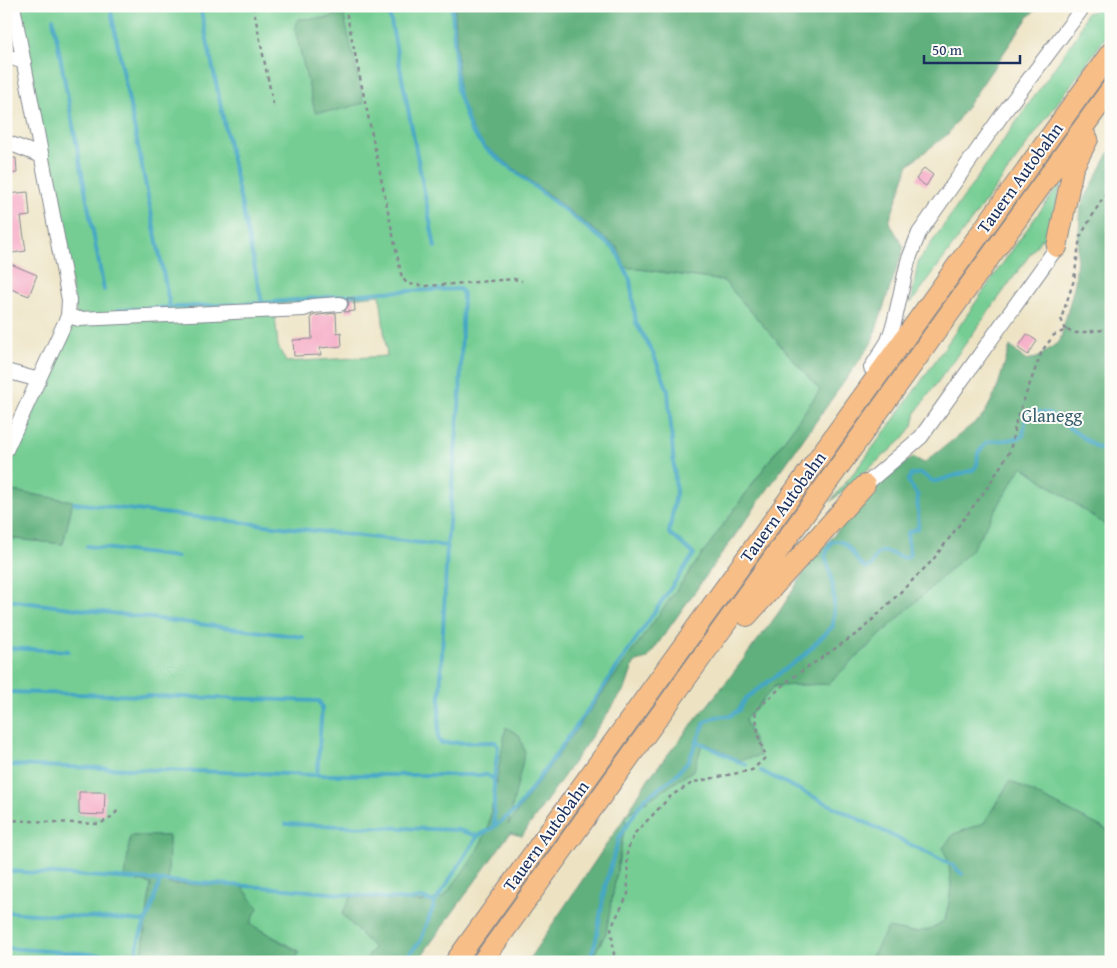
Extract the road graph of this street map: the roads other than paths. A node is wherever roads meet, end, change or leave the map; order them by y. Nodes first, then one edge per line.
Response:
1 (13, 6) edge
2 (1084, 6) edge
3 (1111, 52) edge
4 (6, 56) edge
5 (24, 62) junction
6 (1111, 90) edge
7 (1098, 107) junction
8 (6, 142) edge
9 (42, 156) junction
10 (1057, 247) joint
11 (340, 304) dead end
12 (68, 316) junction
13 (870, 368) joint
14 (6, 371) edge
15 (40, 380) junction
16 (866, 392) junction
17 (6, 450) edge
18 (864, 485) joint
19 (703, 656) junction
20 (455, 962) edge
21 (482, 962) edge

1 - 5 street
2 - 13 street
3 - 16 highway, Tauern Autobahn
4 - 5 street
5 - 9 street
6 - 7 highway, Tauern Autobahn
7 - 10 highway
7 - 19 highway, Tauern Autobahn
8 - 9 street
9 - 12 street
10 - 18 street
11 - 12 street
12 - 15 street
13 - 16 highway
14 - 15 street
15 - 17 street
16 - 20 highway, Tauern Autobahn
18 - 19 highway
19 - 21 highway, Tauern Autobahn

